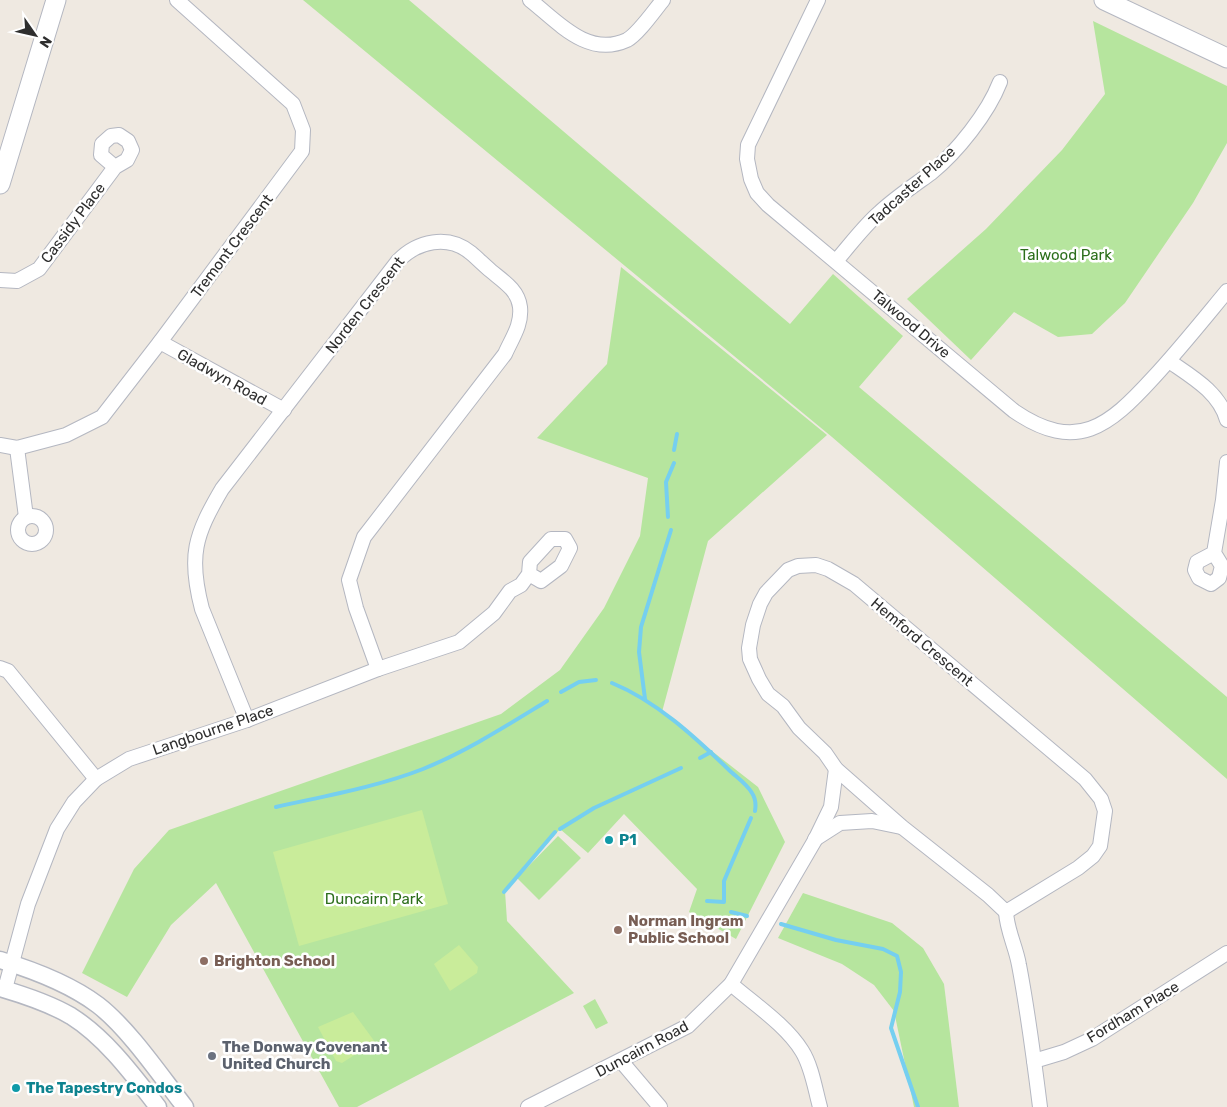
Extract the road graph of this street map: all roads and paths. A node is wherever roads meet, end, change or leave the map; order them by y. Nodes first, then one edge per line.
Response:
1 (56, 0) edge
2 (177, 0) edge
3 (530, 0) edge
4 (663, 0) edge
5 (818, 0) edge
6 (1104, 0) edge
7 (1227, 58) edge
8 (1000, 82) dead end
9 (115, 167) dead end
10 (0, 184) edge
11 (836, 261) junction
12 (0, 280) edge
13 (1227, 291) edge
14 (160, 342) junction
15 (1169, 361) junction
16 (284, 410) junction
17 (1227, 420) edge
18 (0, 445) edge
19 (16, 448) junction
20 (1227, 462) edge
21 (26, 517) dead end
22 (1214, 553) dead end
23 (529, 574) dead end
24 (0, 668) edge
25 (378, 669) junction
26 (247, 720) junction
27 (836, 769) junction
28 (96, 779) junction
29 (902, 827) junction
30 (815, 840) junction
31 (1006, 912) junction
32 (1227, 952) edge
33 (6, 962) edge
34 (731, 984) junction
35 (3, 988) edge
36 (132, 1041) junction
37 (116, 1056) junction
38 (621, 1061) junction
39 (1034, 1061) junction
40 (158, 1107) edge
41 (184, 1107) edge
42 (528, 1107) edge
43 (660, 1107) edge
44 (820, 1107) edge
45 (1040, 1107) edge

1 - 10 main road
2 - 14 street, Tremont Crescent
3 - 4 street
5 - 11 street, Talwood Drive
6 - 7 main road
8 - 11 street, Tadcaster Place
9 - 12 street, Cassidy Place
11 - 15 street, Talwood Drive
13 - 15 street, Talwood Drive
14 - 16 street, Gladwyn Road
14 - 19 street, Tremont Crescent
15 - 17 street
16 - 25 street, Norden Crescent
16 - 26 street, Norden Crescent
18 - 19 street, Tremont Crescent
19 - 21 street
20 - 22 street
23 - 25 street, Langbourne Place
24 - 28 street
25 - 26 street, Langbourne Place
26 - 28 street, Langbourne Place
27 - 29 street, Duncairn Road
27 - 30 street, Duncairn Road
27 - 31 street, Hemford Crescent
28 - 33 street, Langbourne Place
29 - 30 street, Duncairn Road
29 - 31 street, Duncairn Road
30 - 34 street, Duncairn Road
31 - 39 street
32 - 39 street, Fordham Place
33 - 35 street, Langbourne Place
33 - 36 street
34 - 38 street, Duncairn Road
34 - 44 street
35 - 37 street
36 - 37 street
36 - 41 street
37 - 40 street
38 - 42 street, Duncairn Road
38 - 43 street
39 - 45 street

